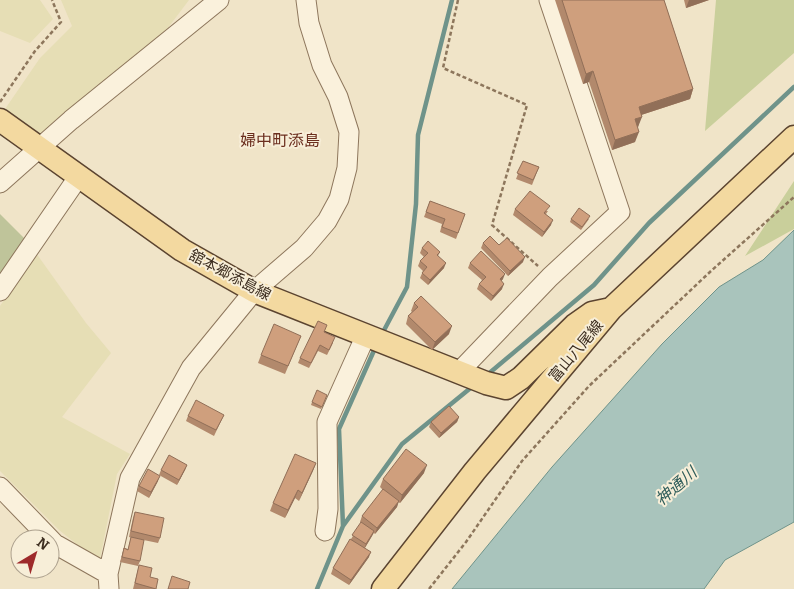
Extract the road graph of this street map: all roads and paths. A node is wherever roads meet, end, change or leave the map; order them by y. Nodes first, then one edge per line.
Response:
1 (52, 0) edge
2 (219, 0) edge
3 (306, 0) edge
4 (458, 0) edge
5 (549, 0) edge
6 (0, 102) edge
7 (0, 120) edge
8 (794, 137) edge
9 (40, 148) junction
10 (79, 176) junction
11 (0, 183) edge
12 (794, 197) edge
13 (550, 277) junction
14 (0, 290) edge
15 (254, 292) junction
16 (611, 309) junction
17 (366, 335) junction
18 (474, 379) junction
19 (0, 487) edge
20 (325, 532) dead end
21 (109, 581) edge
22 (383, 589) edge
23 (429, 589) edge

1 - 6 path
2 - 9 street
3 - 15 street
4 - 13 path
5 - 13 street
7 - 9 main road, 舘本郷添島線
8 - 16 main road, 富山八尾線
9 - 10 main road, 舘本郷添島線
9 - 11 street
10 - 14 street
10 - 15 main road, 舘本郷添島線
12 - 23 path
13 - 18 street
15 - 17 main road, 舘本郷添島線
15 - 21 street
16 - 18 main road, 舘本郷添島線
16 - 22 main road, 富山八尾線
17 - 18 main road, 舘本郷添島線
17 - 20 street
19 - 21 street

